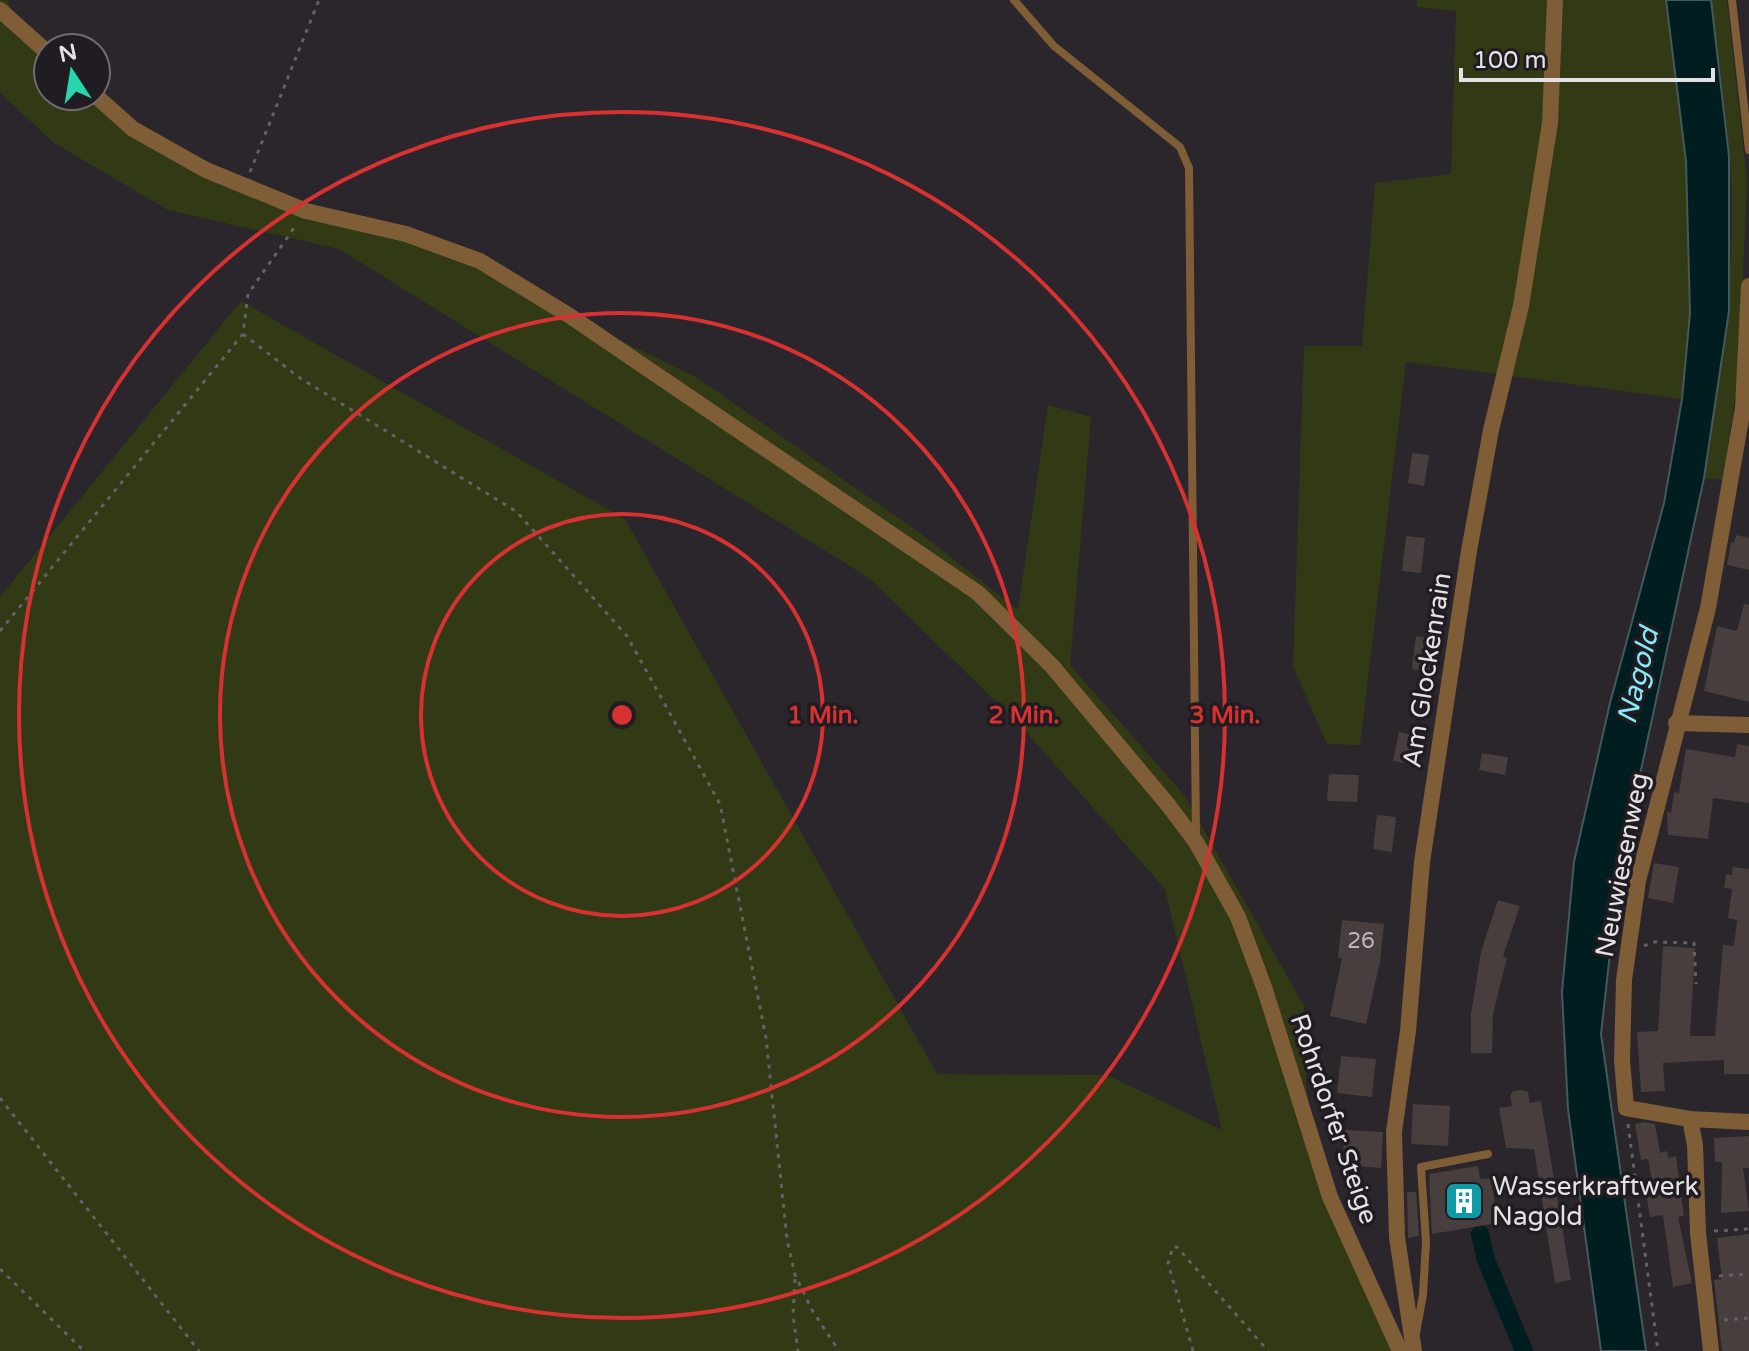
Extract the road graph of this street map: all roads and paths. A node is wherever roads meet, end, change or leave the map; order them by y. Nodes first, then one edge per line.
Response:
1 (319, 0) edge
2 (1014, 0) edge
3 (1555, 0) edge
4 (1732, 0) edge
5 (0, 10) edge
6 (32, 39) edge
7 (112, 110) edge
8 (1749, 150) edge
9 (245, 186) junction
10 (306, 211) junction
11 (1749, 286) edge
12 (243, 334) junction
13 (0, 631) edge
14 (1676, 723) junction
15 (1749, 725) edge
16 (1196, 842) junction
17 (1628, 948) junction
18 (1696, 984) dead end
19 (0, 1098) edge
20 (1626, 1108) junction
21 (1690, 1119) junction
22 (1749, 1122) edge
23 (1488, 1154) dead end
24 (1749, 1229) edge
25 (1698, 1233) junction
26 (0, 1269) edge
27 (1749, 1274) edge
28 (795, 1275) junction
29 (1703, 1278) junction
30 (1749, 1318) edge
31 (1708, 1322) junction
32 (1409, 1349) edge
33 (84, 1351) edge
34 (198, 1351) edge
35 (798, 1351) edge
36 (839, 1351) edge
37 (1193, 1351) edge
38 (1268, 1351) edge
39 (1658, 1351) edge
40 (1711, 1351) edge

1 - 9 path
2 - 16 lane
3 - 32 street, Am Glockenrain
4 - 8 lane
5 - 6 street
7 - 9 street, Rohrdorfer Steige
9 - 10 street, Rohrdorfer Steige
10 - 12 path
10 - 16 street, Rohrdorfer Steige
11 - 14 street, Neuwiesenweg
12 - 13 path
12 - 28 path
14 - 15 street
14 - 17 street, Neuwiesenweg
16 - 32 street, Rohrdorfer Steige
17 - 18 path
17 - 20 street, Neuwiesenweg
19 - 34 path
20 - 21 street
20 - 39 path
21 - 22 street
21 - 25 street
23 - 32 lane
24 - 25 path
25 - 29 street
26 - 33 path
27 - 29 path
28 - 35 path
28 - 36 path
29 - 31 street
30 - 31 path
31 - 40 street
37 - 38 path

